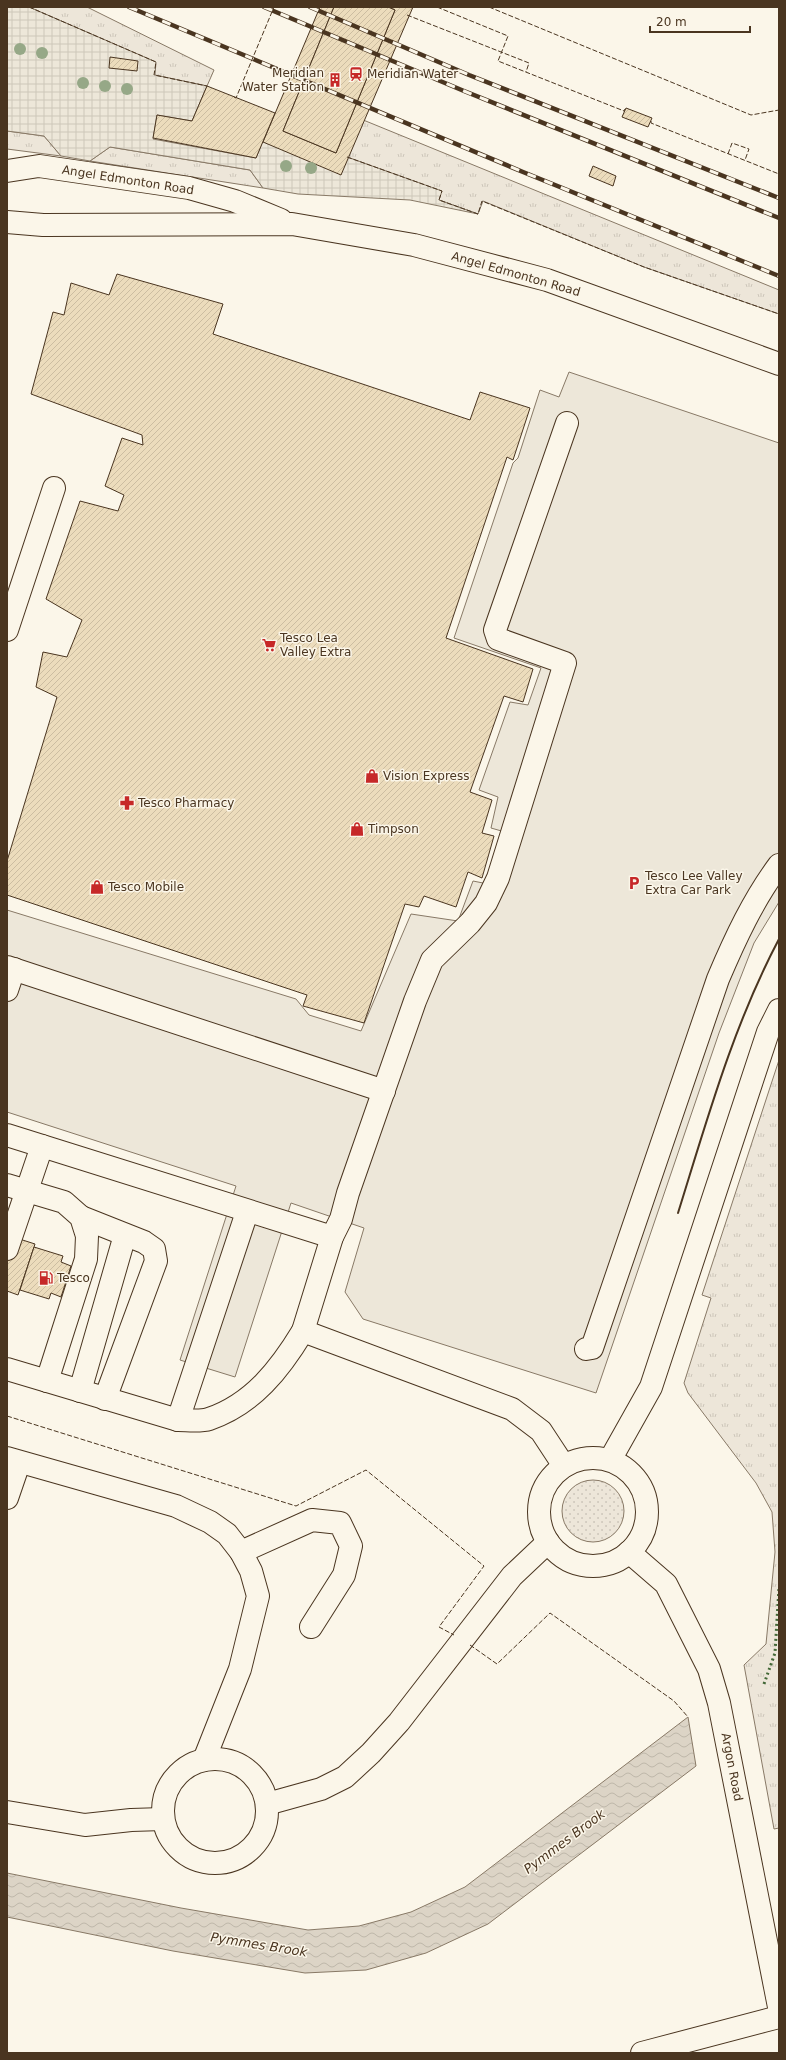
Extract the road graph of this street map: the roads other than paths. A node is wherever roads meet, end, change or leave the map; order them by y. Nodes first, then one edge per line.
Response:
1 (7, 171) edge
2 (7, 222) edge
3 (292, 224) junction
4 (779, 364) edge
5 (567, 423) dead end
6 (54, 488) dead end
7 (7, 630) edge
8 (779, 865) edge
9 (10, 968) edge
10 (7, 990) edge
11 (779, 1010) edge
12 (384, 1091) junction
13 (7, 1135) edge
14 (42, 1146) junction
15 (17, 1188) edge
16 (247, 1212) junction
17 (81, 1217) junction
18 (125, 1234) junction
19 (332, 1237) junction
20 (7, 1249) edge
21 (303, 1331) junction
22 (586, 1349) dead end
23 (7, 1368) edge
24 (47, 1381) junction
25 (80, 1391) junction
26 (105, 1399) junction
27 (178, 1420) junction
28 (13, 1460) edge
29 (610, 1460) junction
30 (564, 1466) junction
31 (7, 1498) edge
32 (548, 1542) junction
33 (241, 1552) junction
34 (629, 1552) junction
35 (311, 1627) dead end
36 (204, 1760) junction
37 (267, 1804) junction
38 (7, 1812) edge
39 (163, 1819) junction
40 (779, 2007) edge
41 (779, 2017) edge
42 (642, 2053) edge

1 - 3 street, Angel Edmonton Road
2 - 3 street, Angel Edmonton Road
3 - 4 street, Angel Edmonton Road
5 - 12 street
6 - 7 street
8 - 22 street
9 - 10 street
9 - 12 street
11 - 29 street
12 - 19 street
13 - 14 street
14 - 15 street
14 - 16 street
15 - 17 street
15 - 20 street
16 - 19 street
16 - 27 street
17 - 18 street
17 - 24 street
18 - 25 street
18 - 26 street
19 - 21 street
21 - 27 street
21 - 30 street
23 - 24 street
24 - 25 street
25 - 26 street
26 - 27 street
28 - 31 street
28 - 33 street
29 - 30 street
29 - 34 street
30 - 32 street
32 - 34 street
32 - 37 street
33 - 35 street
33 - 36 street
34 - 40 street, Argon Road
36 - 37 street
36 - 39 street
37 - 39 street
38 - 39 street
41 - 42 street

